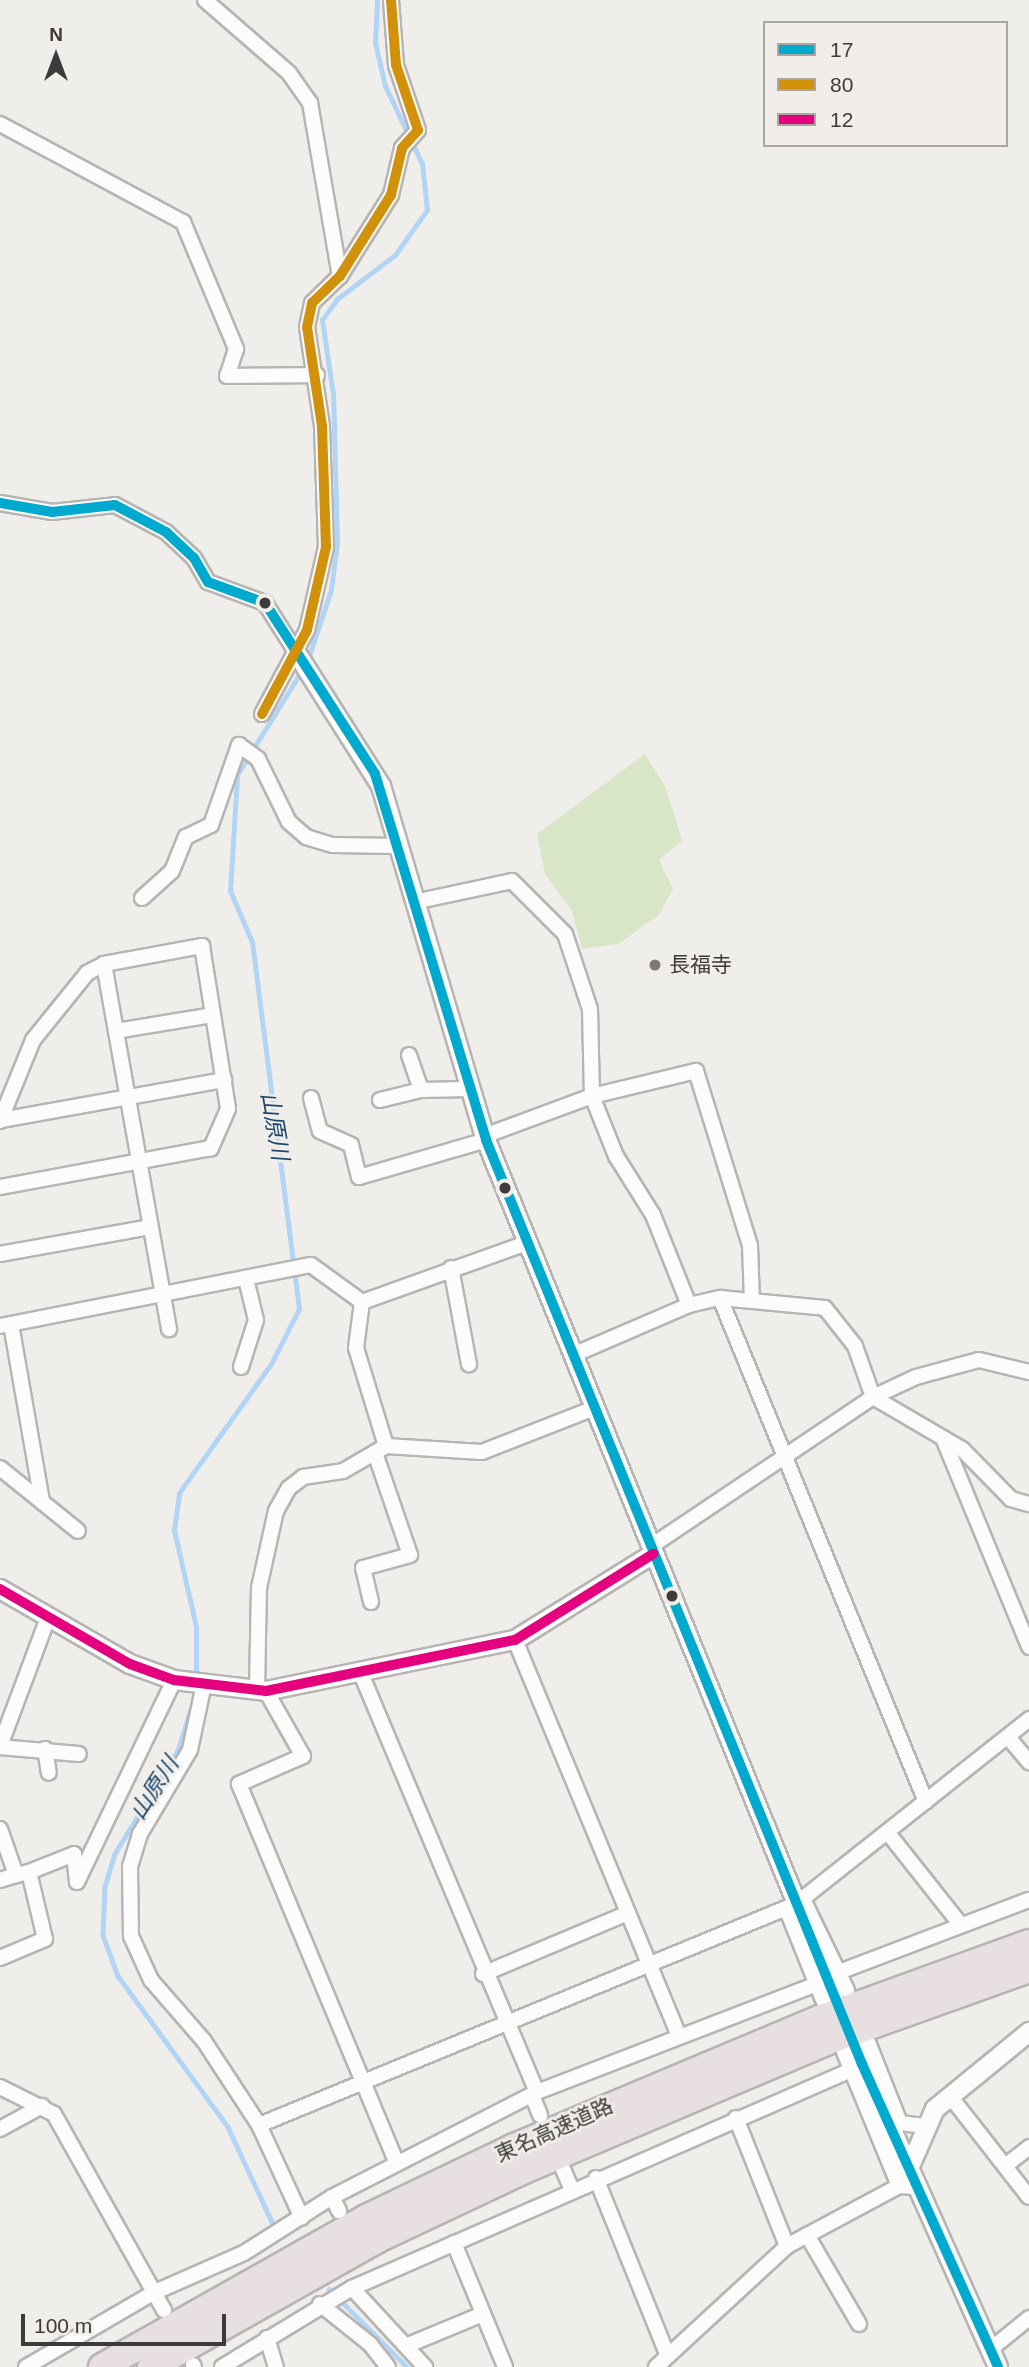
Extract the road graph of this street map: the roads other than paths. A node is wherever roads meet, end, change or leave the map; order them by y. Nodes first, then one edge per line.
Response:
1 (205, 0) edge
2 (391, 0) edge
3 (0, 124) edge
4 (340, 276) junction
5 (317, 375) junction
6 (0, 503) edge
7 (296, 652) junction
8 (262, 715) dead end
9 (397, 846) junction
10 (142, 898) dead end
11 (414, 902) junction
12 (104, 964) junction
13 (213, 1014) junction
14 (116, 1031) junction
15 (409, 1055) dead end
16 (224, 1080) junction
17 (469, 1088) junction
18 (421, 1090) junction
19 (592, 1096) junction
20 (127, 1097) junction
21 (311, 1098) dead end
22 (380, 1100) dead end
23 (0, 1121) edge
24 (485, 1138) junction
25 (138, 1162) junction
26 (0, 1187) edge
27 (150, 1227) junction
28 (527, 1242) junction
29 (0, 1255) edge
30 (451, 1268) junction
31 (246, 1279) junction
32 (162, 1295) junction
33 (720, 1298) junction
34 (752, 1301) junction
35 (362, 1302) junction
36 (689, 1305) junction
37 (6, 1325) edge
38 (169, 1329) dead end
39 (573, 1355) junction
40 (468, 1364) dead end
41 (241, 1367) dead end
42 (1029, 1372) edge
43 (873, 1397) junction
44 (594, 1408) junction
45 (943, 1438) junction
46 (381, 1450) junction
47 (784, 1457) junction
48 (0, 1468) edge
49 (42, 1502) junction
50 (1029, 1504) edge
51 (78, 1531) dead end
52 (651, 1550) junction
53 (0, 1589) edge
54 (370, 1602) dead end
55 (47, 1620) junction
56 (515, 1640) junction
57 (1029, 1647) edge
58 (362, 1676) junction
59 (174, 1680) junction
60 (204, 1684) junction
61 (261, 1691) junction
62 (1029, 1720) edge
63 (1008, 1737) junction
64 (0, 1746) edge
65 (45, 1749) junction
66 (79, 1754) dead end
67 (1029, 1762) edge
68 (49, 1773) dead end
69 (926, 1802) junction
70 (0, 1829) edge
71 (888, 1833) junction
72 (22, 1874) junction
73 (0, 1880) edge
74 (1029, 1900) edge
75 (795, 1903) junction
76 (628, 1913) junction
77 (960, 1924) junction
78 (1029, 1943) edge
79 (0, 1958) edge
80 (649, 1965) junction
81 (1029, 1969) edge
82 (839, 1972) junction
83 (483, 1974) junction
84 (817, 1984) junction
85 (835, 1995) junction
86 (505, 2022) junction
87 (1029, 2032) edge
88 (679, 2036) junction
89 (856, 2047) junction
90 (851, 2070) junction
91 (363, 2081) junction
92 (0, 2087) edge
93 (534, 2094) junction
94 (950, 2096) junction
95 (42, 2105) junction
96 (540, 2115) dead end
97 (737, 2118) junction
98 (259, 2125) junction
99 (924, 2126) junction
100 (0, 2129) edge
101 (1029, 2147) edge
102 (397, 2163) junction
103 (1005, 2166) junction
104 (563, 2169) dead end
105 (596, 2178) junction
106 (907, 2181) junction
107 (571, 2188) junction
108 (332, 2197) junction
109 (1029, 2197) edge
110 (339, 2211) dead end
111 (302, 2218) junction
112 (807, 2235) junction
113 (454, 2243) junction
114 (787, 2246) junction
115 (349, 2289) junction
116 (155, 2292) junction
117 (324, 2303) junction
118 (164, 2310) dead end
119 (483, 2314) junction
120 (1029, 2318) edge
121 (859, 2325) dead end
122 (267, 2338) junction
123 (408, 2345) junction
124 (990, 2349) junction
125 (668, 2356) junction
126 (26, 2367) edge
127 (102, 2367) edge
128 (151, 2367) edge
129 (222, 2367) edge
130 (276, 2367) edge
131 (388, 2367) edge
132 (425, 2367) edge
133 (505, 2367) edge
134 (656, 2367) edge
135 (999, 2367) edge

1 - 4 street
2 - 4 street
3 - 5 street
4 - 5 street
5 - 7 street
6 - 7 street
7 - 8 street
7 - 9 street
9 - 10 street
9 - 11 street
11 - 17 street
11 - 19 street
12 - 13 street
12 - 14 street
12 - 23 street
13 - 14 street
13 - 16 street
14 - 20 street
15 - 18 street
16 - 20 street
16 - 25 street
17 - 18 street
17 - 24 street
18 - 22 street
19 - 24 street
19 - 34 street
19 - 36 street
20 - 23 street
20 - 25 street
21 - 24 street
24 - 28 street
25 - 26 street
25 - 27 street
27 - 29 street
27 - 32 street
28 - 30 street
28 - 39 street
30 - 35 street
30 - 40 street
31 - 32 street
31 - 35 street
31 - 41 street
32 - 37 street
32 - 38 street
33 - 34 street
33 - 36 street
33 - 47 street
34 - 43 street
35 - 46 street
36 - 39 street
37 - 49 street
39 - 44 street
42 - 43 street
43 - 45 street
43 - 47 street
44 - 46 street
44 - 52 street
45 - 50 street
45 - 57 street
46 - 54 street
46 - 61 street
47 - 52 street
47 - 69 street
48 - 49 street
49 - 51 street
52 - 56 street
52 - 75 street
53 - 55 street
55 - 59 street
55 - 64 street
56 - 58 street
56 - 76 street
58 - 61 street
58 - 83 street
59 - 60 street
59 - 72 street
60 - 61 street
60 - 98 street
61 - 91 street
62 - 63 street
63 - 67 street
63 - 69 street
64 - 65 street
65 - 66 street
65 - 68 street
69 - 71 street
70 - 72 street
71 - 75 street
71 - 77 street
72 - 73 street
72 - 79 street
74 - 77 street
75 - 80 street
75 - 82 street
75 - 84 street
75 - 85 street
76 - 80 street
76 - 83 street
77 - 82 street
78 - 127 highway, 東名高速道路
80 - 86 street
80 - 88 street
81 - 128 highway, 東名高速道路
82 - 85 street
83 - 86 street
84 - 85 street
84 - 88 street
86 - 91 street
86 - 93 street
87 - 94 street
88 - 93 street
89 - 90 street
89 - 99 street
89 - 106 street
90 - 97 street
90 - 106 street
91 - 98 street
91 - 102 street
92 - 95 street
93 - 96 street
93 - 102 street
94 - 99 street
94 - 103 street
95 - 100 street
95 - 116 street
97 - 105 street
97 - 114 street
98 - 111 street
99 - 106 street
101 - 103 street
102 - 108 street
103 - 109 street
104 - 107 street
105 - 107 street
105 - 125 street
106 - 112 street
106 - 124 street
107 - 113 street
108 - 110 street
108 - 111 street
111 - 116 street
112 - 114 street
112 - 121 street
113 - 115 street
113 - 119 street
114 - 125 street
115 - 117 street
115 - 123 street
116 - 118 street
116 - 126 street
117 - 122 street
117 - 131 street
119 - 123 street
119 - 133 street
120 - 124 street
122 - 129 street
122 - 130 street
123 - 132 street
124 - 135 street
125 - 134 street

